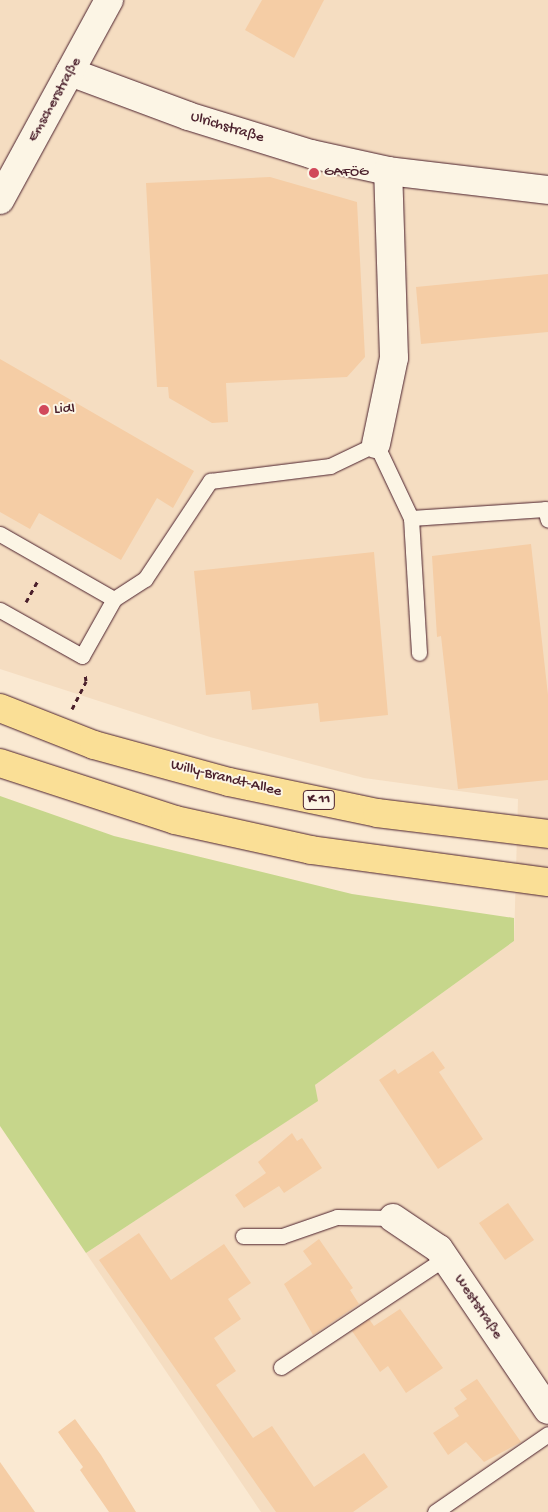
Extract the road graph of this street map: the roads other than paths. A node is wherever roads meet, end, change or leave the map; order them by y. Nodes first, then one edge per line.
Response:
1 (109, 0) edge
2 (70, 72) junction
3 (388, 170) junction
4 (548, 190) edge
5 (0, 200) edge
6 (376, 444) junction
7 (411, 518) junction
8 (548, 520) edge
9 (0, 534) edge
10 (114, 599) junction
11 (0, 610) edge
12 (419, 653) dead end
13 (0, 708) edge
14 (0, 763) edge
15 (548, 834) edge
16 (548, 882) edge
17 (393, 1218) joint
18 (243, 1236) dead end
19 (445, 1258) junction
20 (281, 1367) dead end
21 (548, 1410) edge
22 (548, 1434) edge
23 (435, 1512) edge

1 - 2 street, Emscherstraße
2 - 3 street, Ulrichstraße
2 - 5 street, Emscherstraße
3 - 4 street, Ulrichstraße
3 - 6 street
6 - 7 lane
6 - 10 lane
7 - 8 lane
7 - 12 lane
9 - 10 lane
10 - 11 lane
13 - 15 main road, Willy-Brandt-Allee / K 11
14 - 16 main road
17 - 18 lane
17 - 19 street, Weststraße
19 - 20 lane
19 - 21 street, Weststraße
22 - 23 lane

